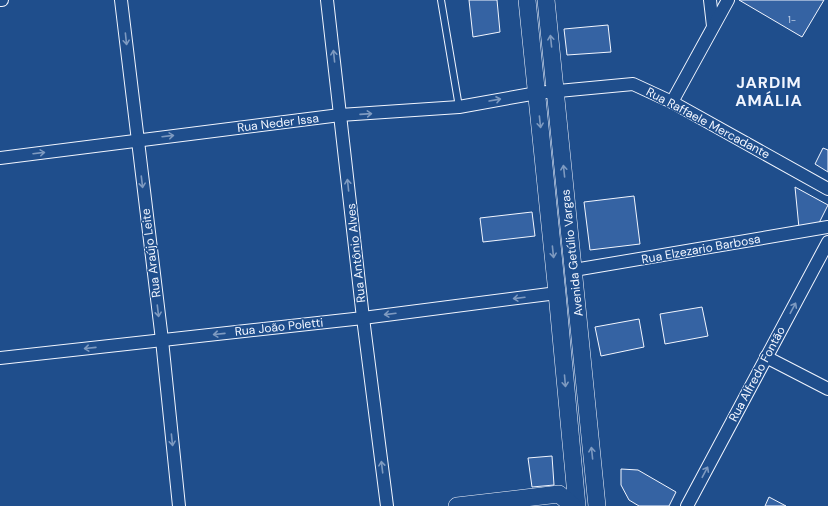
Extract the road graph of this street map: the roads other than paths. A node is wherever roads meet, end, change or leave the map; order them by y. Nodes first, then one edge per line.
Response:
1 (121, 0) edge
2 (327, 0) edge
3 (441, 0) edge
4 (527, 0) edge
5 (546, 0) edge
6 (710, 0) edge
7 (728, 0) edge
8 (713, 26) junction
9 (556, 90) junction
10 (537, 93) junction
11 (672, 102) junction
12 (459, 106) junction
13 (340, 116) junction
14 (137, 140) junction
15 (0, 158) edge
16 (828, 189) edge
17 (828, 227) edge
18 (828, 242) edge
19 (574, 270) junction
20 (557, 293) junction
21 (363, 318) junction
22 (162, 340) junction
23 (766, 357) junction
24 (0, 358) edge
25 (828, 389) edge
26 (595, 485) junction
27 (567, 491) junction
28 (179, 506) edge
29 (387, 506) edge
30 (457, 506) edge
31 (573, 506) edge
32 (577, 506) edge
33 (597, 506) edge
34 (687, 506) edge

1 -> 14 street, Rua Araújo Leite
13 -> 2 street, Rua Antônio Alves
3 - 12 lane
4 - 10 main road, Avenida Getúlio Vargas
9 -> 5 main road, Avenida Getúlio Vargas
6 - 8 street
7 - 8 street
8 - 11 street
9 - 10 street, Rua Neder Issa
9 - 11 street, Rua Raffaele Mercadante
19 -> 9 main road, Avenida Getúlio Vargas
12 -> 10 street, Rua Neder Issa
10 -> 20 main road, Avenida Getúlio Vargas
11 - 16 street, Rua Raffaele Mercadante
13 -> 12 street, Rua Neder Issa
14 -> 13 street, Rua Neder Issa
21 -> 13 street, Rua Antônio Alves
15 -> 14 street, Rua Neder Issa
14 -> 22 street, Rua Araújo Leite
17 - 19 street, Rua Elzezario Barbosa
23 -> 18 street, Rua Alfredo Fontão
26 -> 19 main road, Avenida Getúlio Vargas
20 -> 21 street, Rua João Poletti
20 -> 27 main road, Avenida Getúlio Vargas
21 -> 22 street, Rua João Poletti
29 -> 21 street, Rua Antônio Alves
22 -> 24 street, Rua João Poletti
22 -> 28 street, Rua Araújo Leite
23 - 25 street
34 -> 23 street, Rua Alfredo Fontão
26 - 27 main road
26 - 33 main road, Avenida Getúlio Vargas
27 - 30 main road
27 - 31 main road
27 - 32 main road, Avenida Getúlio Vargas

